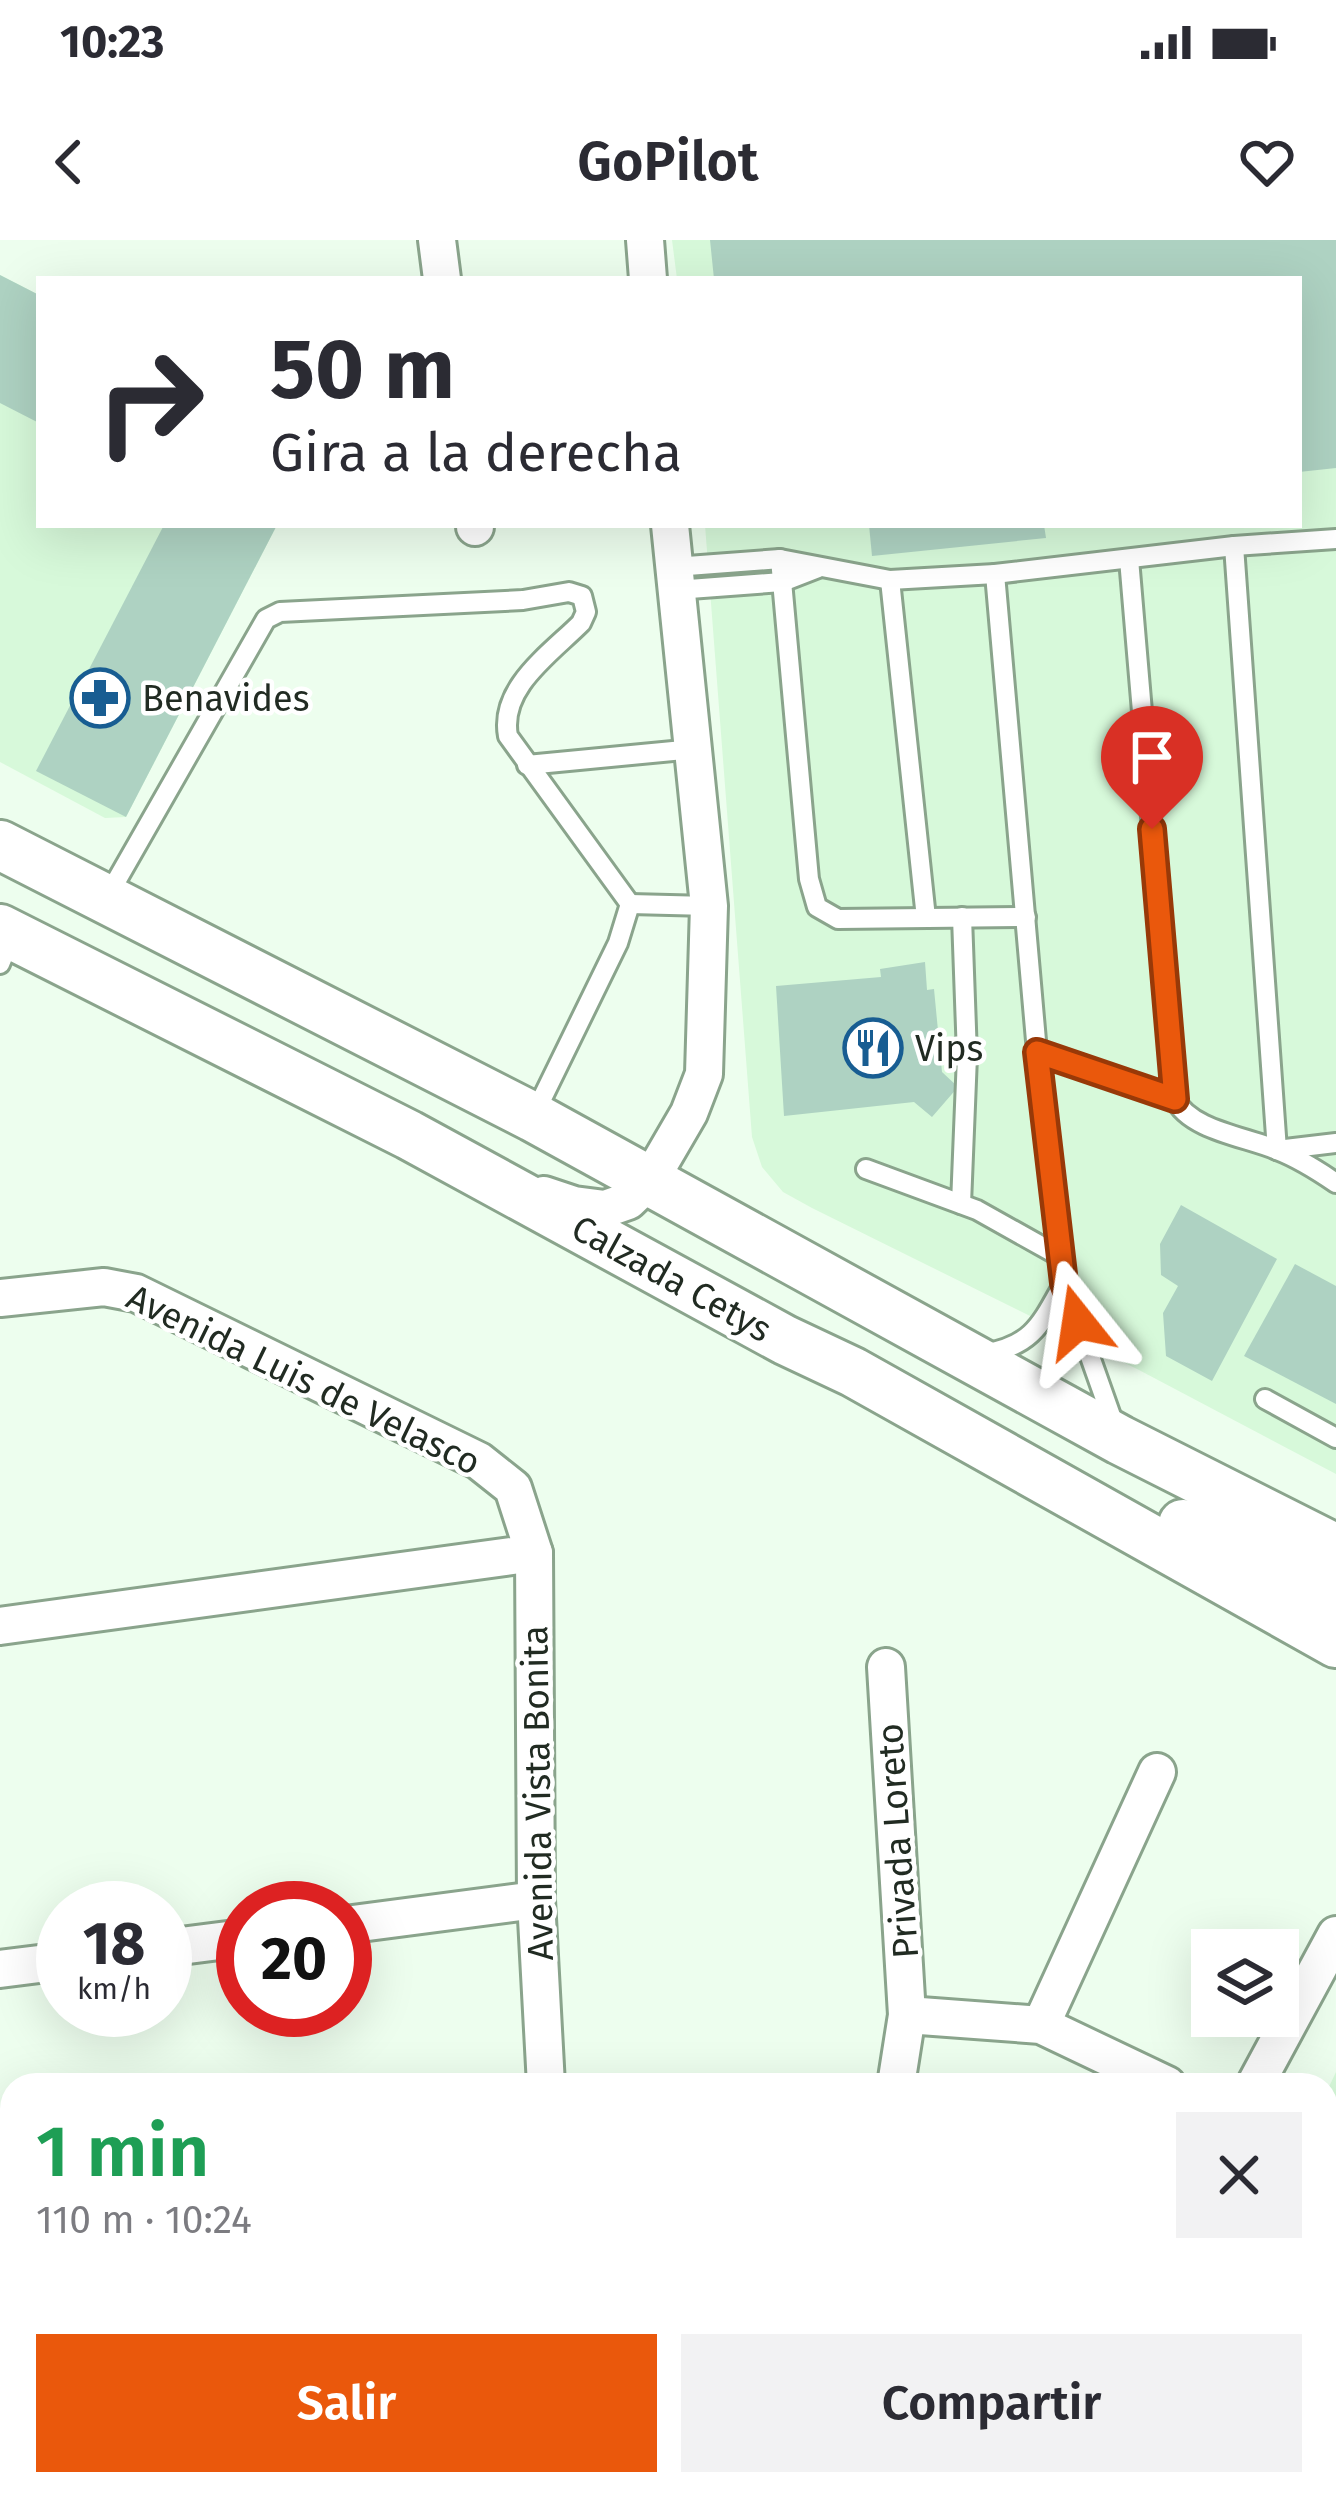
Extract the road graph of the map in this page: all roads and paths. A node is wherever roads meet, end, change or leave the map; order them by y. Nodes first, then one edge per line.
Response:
1 (436, 240) edge
2 (644, 240) edge
3 (442, 276) edge
4 (648, 276) edge
5 (670, 528) edge
6 (1336, 539) edge
7 (1234, 546) junction
8 (780, 559) junction
9 (1129, 559) junction
10 (818, 568) junction
11 (995, 574) junction
12 (675, 579) junction
13 (890, 580) junction
14 (782, 582) junction
15 (694, 749) junction
16 (527, 765) junction
17 (0, 845) edge
18 (106, 899) junction
19 (630, 904) junction
20 (709, 906) junction
21 (962, 917) junction
22 (1026, 917) junction
23 (926, 918) junction
24 (4, 943) edge
25 (1037, 1052) junction
26 (1175, 1099) junction
27 (533, 1117) junction
28 (409, 1135) junction
29 (1336, 1143) edge
30 (1277, 1150) junction
31 (866, 1169) dead end
32 (650, 1180) junction
33 (1336, 1183) edge
34 (961, 1204) junction
35 (1061, 1257) junction
36 (1064, 1283) junction
37 (0, 1298) edge
38 (972, 1356) junction
39 (853, 1372) junction
40 (1265, 1399) dead end
41 (1336, 1438) edge
42 (1120, 1440) junction
43 (519, 1502) joint
44 (1336, 1550) edge
45 (535, 1553) junction
46 (1336, 1592) edge
47 (0, 1626) edge
48 (1336, 1643) edge
49 (886, 1667) dead end
50 (1157, 1772) dead end
51 (536, 1900) junction
52 (372, 1921) edge
53 (1336, 1935) edge
54 (36, 1965) edge
55 (0, 1970) edge
56 (907, 2015) junction
57 (1041, 2024) junction
58 (545, 2073) edge
59 (898, 2073) edge
60 (1142, 2073) edge
61 (1262, 2073) edge

1 - 3 street
2 - 4 street
5 - 12 street
6 - 7 lane
7 - 9 lane
7 - 30 lane
8 - 10 lane
8 - 12 lane
8 - 14 lane
9 - 11 lane
9 - 26 lane
10 - 13 lane
10 - 14 lane
11 - 13 lane
11 - 22 lane
12 - 14 lane
12 - 15 street
13 - 23 lane
14 - 23 lane
15 - 16 lane
15 - 20 street
16 - 18 lane
16 - 19 lane
17 - 18 main road, Calzada Cetys
18 - 27 main road, Calzada Cetys
19 - 20 lane
19 - 27 lane
20 - 32 street
21 - 22 lane
21 - 23 lane
21 - 34 lane
22 - 25 lane
24 - 28 main road, Calzada Cetys
25 - 26 lane
25 - 35 lane
26 - 30 lane
27 - 32 main road, Calzada Cetys
28 - 32 street
28 - 39 main road, Calzada Cetys
29 - 30 lane
30 - 33 lane
31 - 34 lane
32 - 38 main road, Calzada Cetys
34 - 35 lane
35 - 36 lane
36 - 38 lane
36 - 42 lane
37 - 43 street, Avenida Luis de Velasco
38 - 42 main road, Calzada Cetys
39 - 46 main road
39 - 48 main road, Calzada Cetys
40 - 41 lane
42 - 44 main road, Calzada Cetys
43 - 45 street, Avenida Vista Bonita
45 - 47 street
45 - 51 street, Avenida Vista Bonita
49 - 56 street, Privada Loreto
50 - 57 street
51 - 52 street
51 - 58 street, Avenida Vista Bonita
53 - 61 street
54 - 55 street
56 - 57 street
56 - 59 street, Privada Loreto
57 - 60 street

